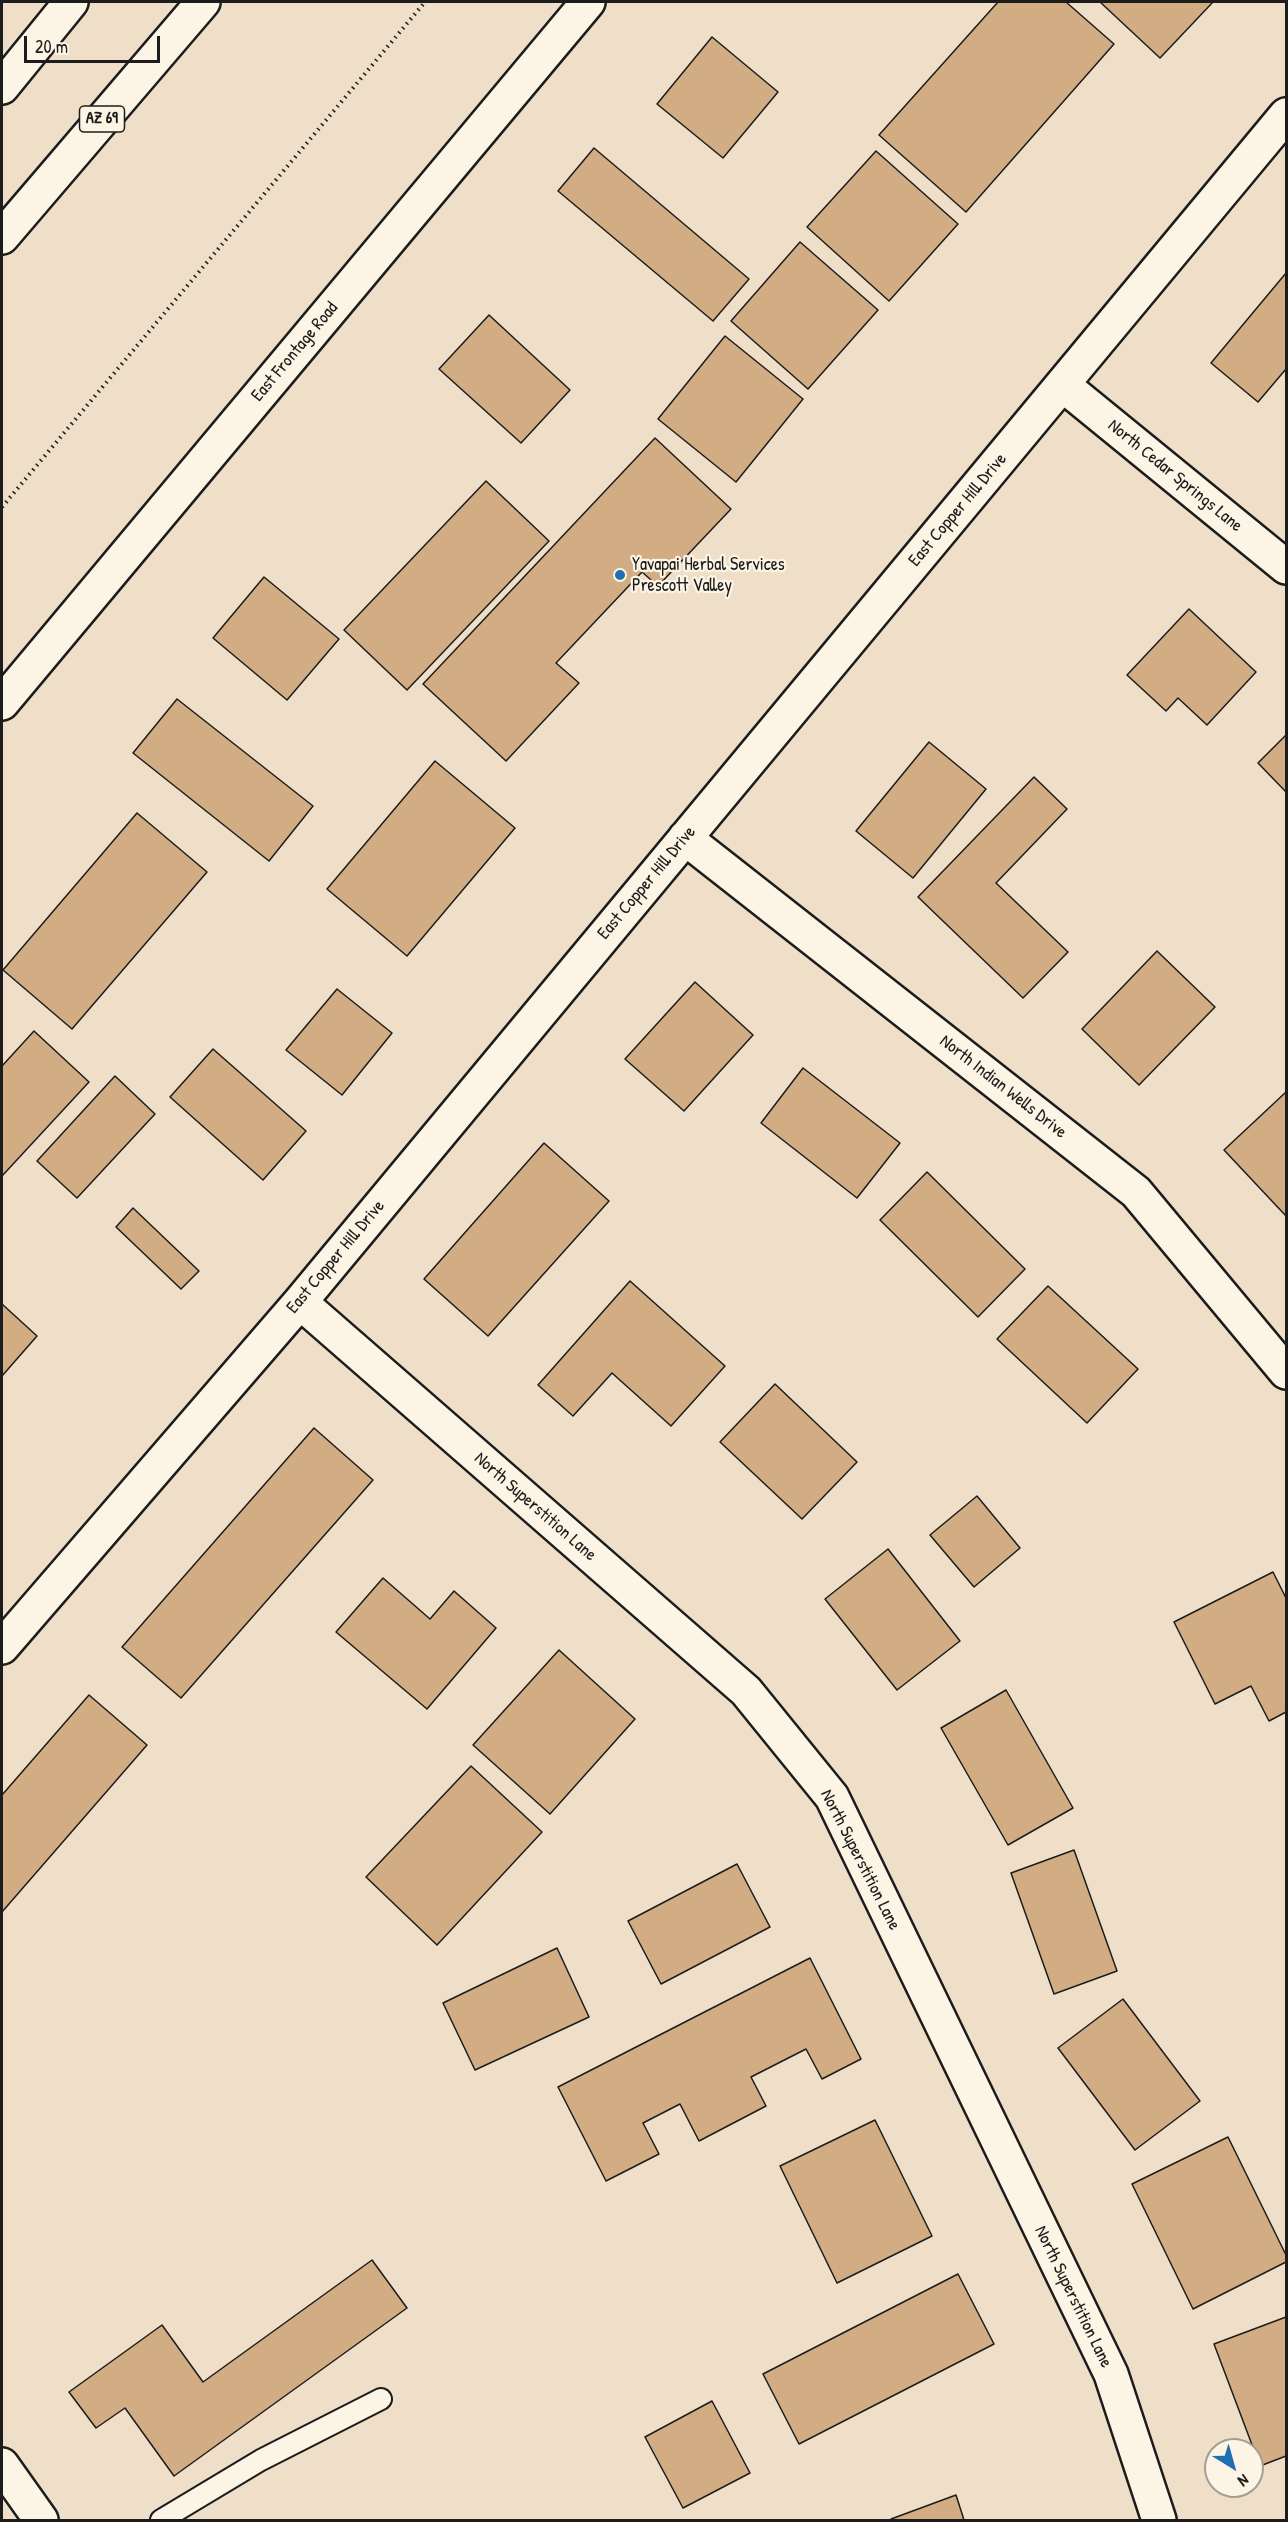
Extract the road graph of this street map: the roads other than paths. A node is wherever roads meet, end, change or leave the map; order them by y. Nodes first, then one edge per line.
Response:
1 (72, 2) edge
2 (203, 2) edge
3 (588, 2) edge
4 (2, 87) edge
5 (1287, 115) edge
6 (2, 237) edge
7 (1063, 385) junction
8 (1287, 567) edge
9 (2, 703) edge
10 (684, 838) junction
11 (300, 1302) junction
12 (1287, 1372) edge
13 (2, 1647) edge
14 (381, 2399) dead end
15 (2, 2465) edge
16 (41, 2520) edge
17 (161, 2520) edge
18 (1159, 2520) edge

1 - 4 street
2 - 6 street, AZ 69
3 - 9 street, East Frontage Road
5 - 7 street, East Copper Hill Drive
7 - 8 street, North Cedar Springs Lane
7 - 10 street, East Copper Hill Drive
10 - 11 street, East Copper Hill Drive
10 - 12 street, North Indian Wells Drive
11 - 13 street, East Copper Hill Drive
11 - 18 street, North Superstition Lane
14 - 17 lane
15 - 16 street

